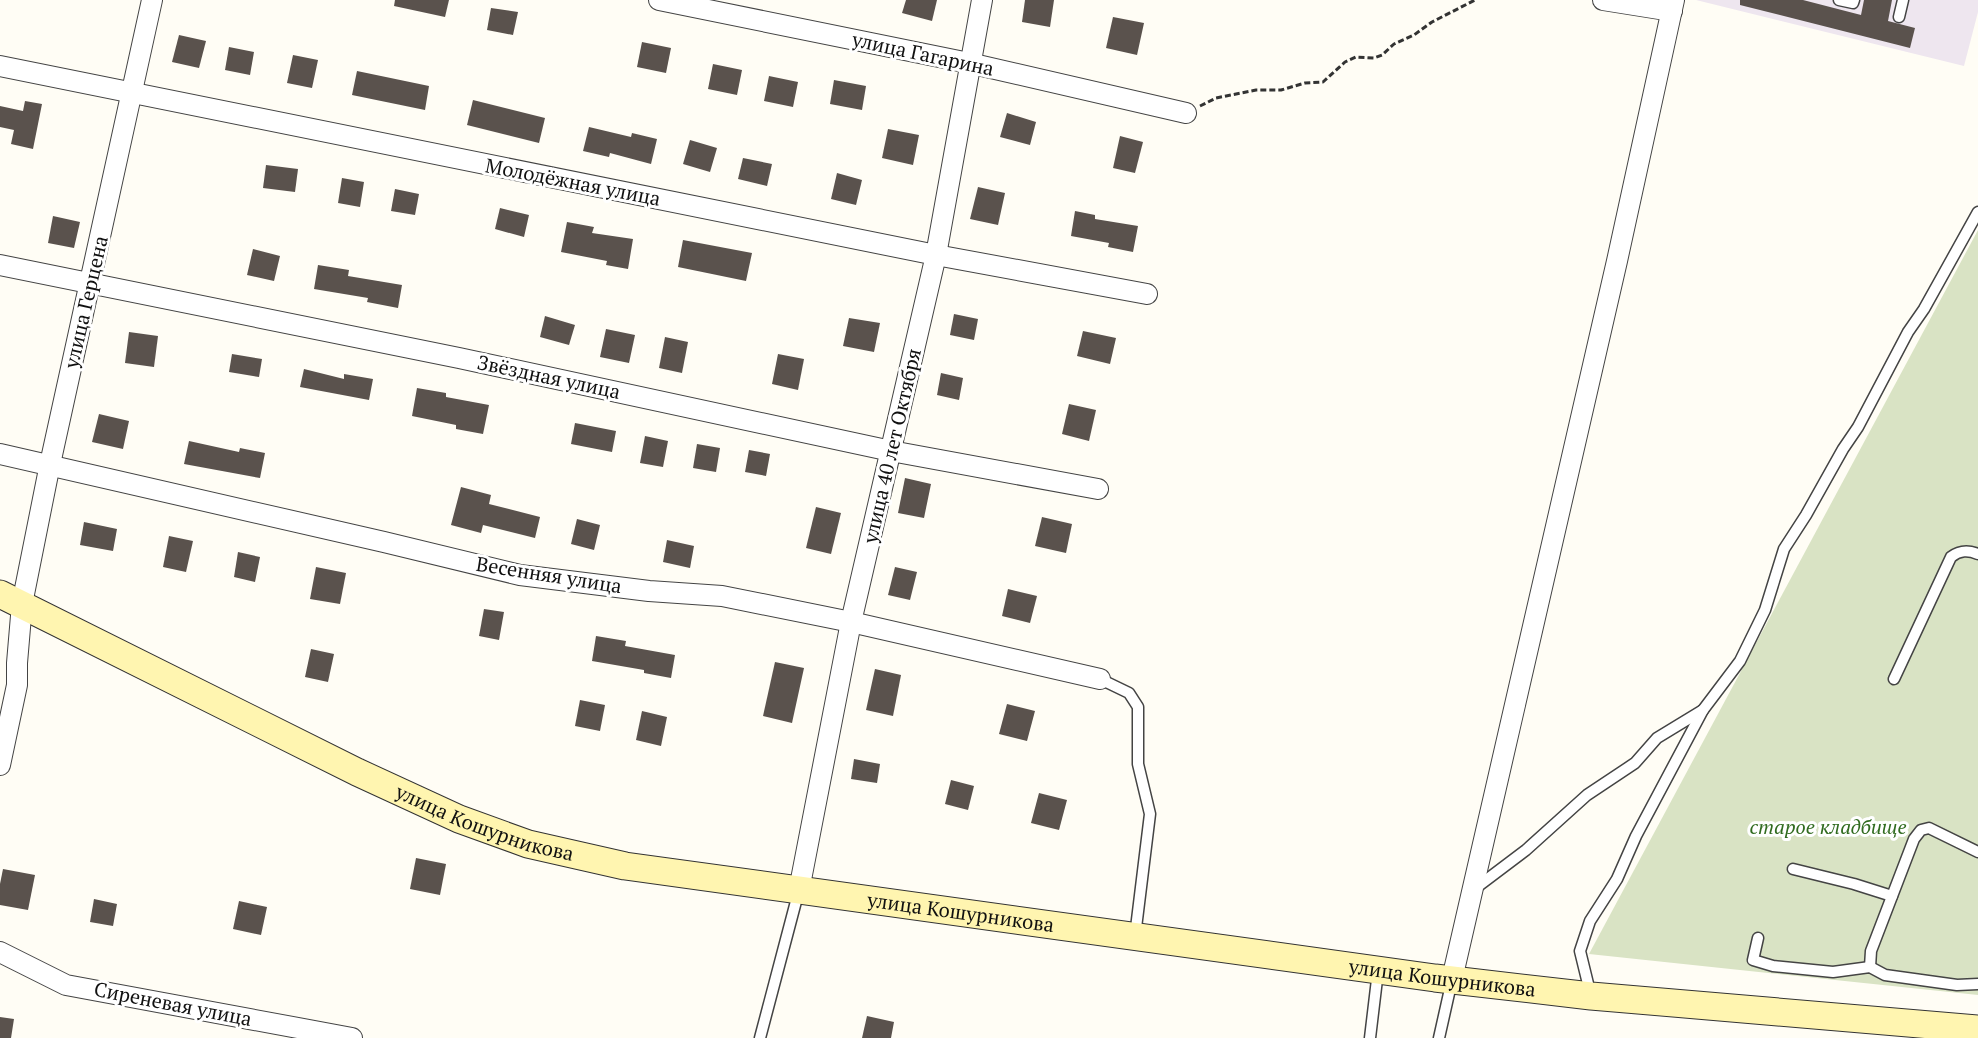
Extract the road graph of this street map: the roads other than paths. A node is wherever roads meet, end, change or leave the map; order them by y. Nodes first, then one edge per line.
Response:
1 (152, 0) edge
2 (659, 0) edge
3 (982, 0) edge
4 (1603, 0) edge
5 (1839, 0) edge
6 (1854, 0) edge
7 (1903, 0) edge
8 (1673, 6) edge
9 (1899, 17) dead end
10 (969, 63) junction
11 (0, 66) edge
12 (132, 93) junction
13 (1186, 113) road end
14 (1978, 212) edge
15 (936, 255) junction
16 (0, 265) edge
17 (90, 283) junction
18 (1147, 294) dead end
19 (891, 451) junction
20 (0, 454) edge
21 (50, 464) junction
22 (1098, 489) dead end
23 (1978, 554) edge
24 (11, 599) edge
25 (851, 622) junction
26 (8, 665) edge
27 (1100, 679) joint
28 (1894, 679) dead end
29 (1703, 710) junction
30 (0, 765) edge
31 (1978, 852) edge
32 (1793, 869) dead end
33 (799, 890) junction
34 (1471, 892) junction
35 (1892, 896) junction
36 (1135, 937) junction
37 (1758, 938) dead end
38 (0, 952) edge
39 (1870, 967) junction
40 (1378, 971) junction
41 (1452, 979) junction
42 (1978, 984) edge
43 (1591, 996) junction
44 (1978, 1029) edge
45 (352, 1038) edge
46 (760, 1038) edge
47 (1370, 1038) edge
48 (1439, 1038) edge

1 - 12 street, улица Герцена
2 - 10 street, улица Гагарина
3 - 10 street, улица 40 лет Октября
4 - 8 street
5 - 6 lane
7 - 9 lane
8 - 34 street
10 - 13 street, улица Гагарина
10 - 15 street, улица 40 лет Октября
11 - 12 street, Молодёжная улица
12 - 15 street, Молодёжная улица
12 - 17 street, улица Герцена
14 - 29 lane
15 - 18 street, Молодёжная улица
15 - 19 street, улица 40 лет Октября
16 - 17 street, Звёздная улица
17 - 19 street, Звёздная улица
17 - 21 street, улица Герцена
19 - 22 street, Звёздная улица
19 - 25 street, улица 40 лет Октября
20 - 21 street, Весенняя улица
21 - 24 street, улица Герцена
21 - 25 street, Весенняя улица
23 - 28 lane
24 - 26 street, улица Герцена
24 - 33 main road, улица Кошурникова
25 - 27 street, Весенняя улица
25 - 33 street, улица 40 лет Октября
26 - 30 street, улица Герцена
27 - 36 lane
29 - 34 lane
29 - 43 lane
31 - 35 lane
32 - 35 lane
33 - 36 main road, улица Кошурникова
33 - 46 lane
34 - 41 street
35 - 39 lane
36 - 40 main road, улица Кошурникова
37 - 39 lane
38 - 45 street, Сиреневая улица
39 - 42 lane
40 - 41 main road, улица Кошурникова
40 - 47 lane
41 - 43 main road, улица Кошурникова
41 - 48 lane
43 - 44 main road, улица Кошурникова

